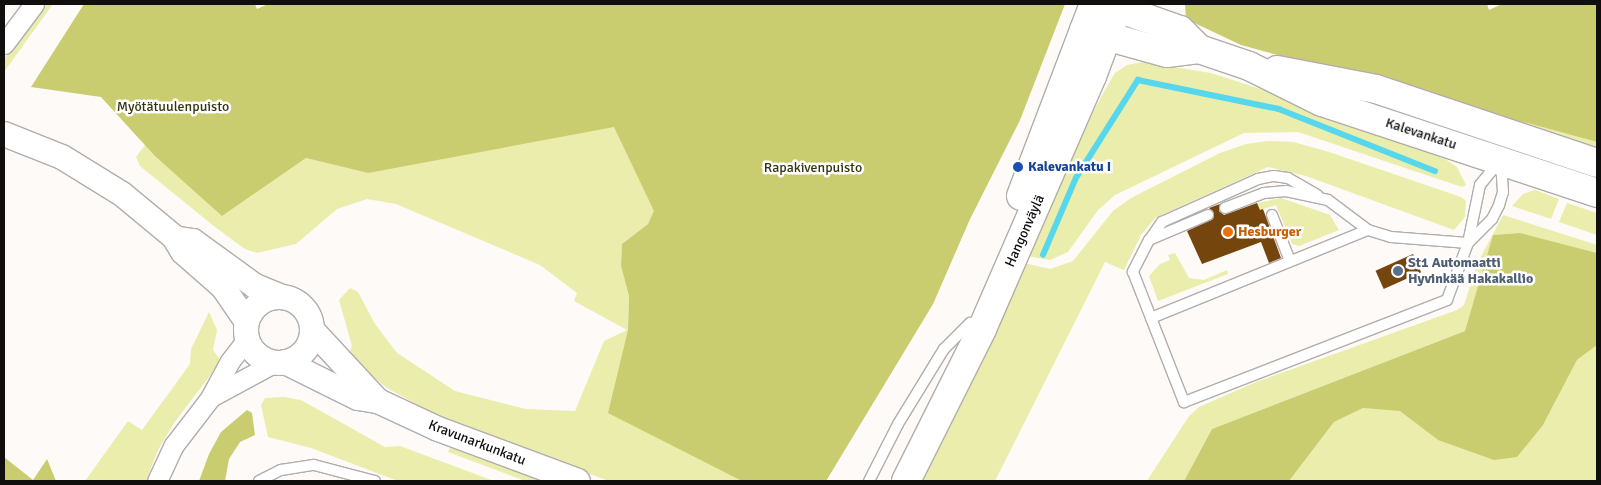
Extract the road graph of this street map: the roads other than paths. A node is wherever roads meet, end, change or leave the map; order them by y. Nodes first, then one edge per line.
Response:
1 (34, 4) edge
2 (1109, 5) edge
3 (1095, 33) junction
4 (4, 44) edge
5 (1199, 49) junction
6 (4, 134) edge
7 (1505, 147) junction
8 (1597, 163) edge
9 (1597, 193) edge
10 (1328, 200) junction
11 (1225, 208) dead end
12 (1208, 215) dead end
13 (1272, 215) dead end
14 (1368, 230) junction
15 (174, 237) junction
16 (1149, 240) junction
17 (1468, 243) junction
18 (1290, 262) junction
19 (280, 296) junction
20 (1151, 318) junction
21 (970, 323) junction
22 (247, 331) junction
23 (313, 331) junction
24 (280, 363) junction
25 (210, 398) junction
26 (378, 401) junction
27 (919, 453) junction
28 (157, 481) edge
29 (259, 481) edge
30 (376, 481) edge
31 (578, 481) edge
32 (869, 481) edge
33 (906, 481) edge

1 - 4 street
2 - 3 main road, Hangonväylä
2 - 5 main road, Kalevankatu
3 - 5 main road, Kalevankatu
3 - 21 main road, Hangonväylä
3 - 27 main road, Hangonväylä
5 - 7 main road, Kalevankatu
6 - 15 street
7 - 8 main road, Kalevankatu
7 - 9 main road, Kalevankatu
7 - 17 lane
7 - 17 lane
10 - 11 lane
10 - 14 lane
10 - 16 lane
12 - 16 lane
13 - 18 lane
14 - 17 lane
14 - 18 lane
15 - 19 street
15 - 22 street
16 - 20 lane
17 - 20 lane
18 - 20 lane
19 - 22 street
19 - 23 street
21 - 27 main road, Hangonväylä
21 - 32 lane
22 - 24 street
22 - 25 street
23 - 24 street
23 - 26 street, Kravunarkunkatu
24 - 25 street
24 - 26 street, Kravunarkunkatu
25 - 28 street
26 - 31 street, Kravunarkunkatu
27 - 33 main road, Hangonväylä
29 - 30 lane

